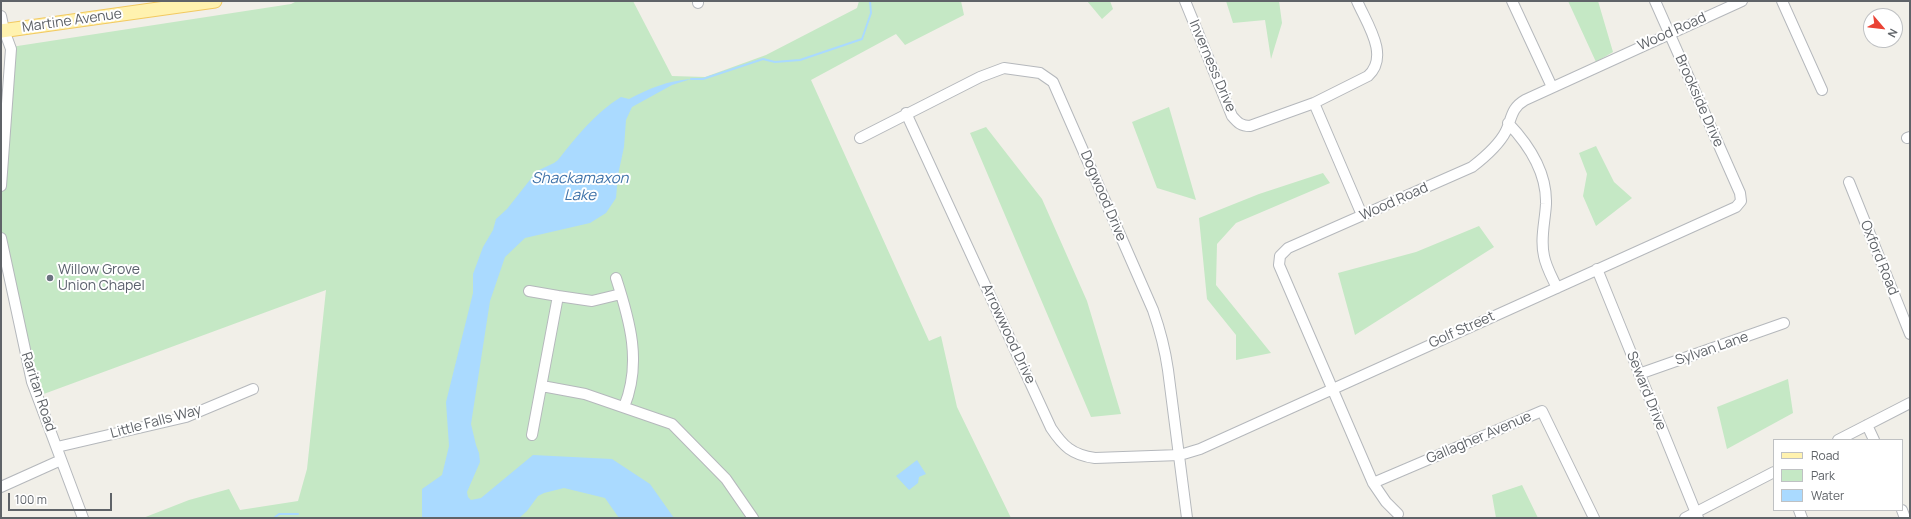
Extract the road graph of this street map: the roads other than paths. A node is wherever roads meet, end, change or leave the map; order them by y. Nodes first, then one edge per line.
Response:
1 (215, 1) edge
2 (1185, 1) edge
3 (1357, 1) edge
4 (1512, 1) edge
5 (1655, 1) edge
6 (1742, 1) edge
7 (1782, 1) edge
8 (1, 16) edge
9 (2, 31) edge
10 (1669, 33) junction
11 (1552, 87) junction
12 (1822, 90) dead end
13 (1314, 103) junction
14 (906, 113) junction
15 (1508, 123) junction
16 (860, 138) dead end
17 (1849, 182) dead end
18 (1, 186) edge
19 (1741, 201) joint
20 (1362, 216) junction
21 (1, 238) edge
22 (1597, 269) junction
23 (616, 278) dead end
24 (1557, 288) junction
25 (529, 291) dead end
26 (621, 294) junction
27 (558, 296) junction
28 (1784, 323) dead end
29 (1910, 334) edge
30 (1639, 374) junction
31 (542, 386) junction
32 (253, 389) dead end
33 (1332, 389) junction
34 (1910, 403) edge
35 (624, 407) junction
36 (1867, 425) junction
37 (532, 435) dead end
38 (1840, 439) edge
39 (1874, 439) edge
40 (57, 447) junction
41 (1180, 455) junction
42 (62, 460) junction
43 (1773, 473) edge
44 (1373, 484) junction
45 (1, 487) edge
46 (1398, 514) dead end
47 (1697, 515) edge
48 (83, 518) edge
49 (753, 518) edge
50 (1186, 518) edge
51 (1594, 518) edge
52 (1685, 518) edge

1 - 9 main road, Martine Avenue
2 - 13 street, Inverness Drive
3 - 13 street, Inverness Drive
4 - 11 street
5 - 10 street, Brookside Drive
6 - 10 street, Wood Road
7 - 12 street
8 - 9 street
9 - 18 street
10 - 11 street, Wood Road
10 - 19 street, Brookside Drive
11 - 15 street, Wood Road
13 - 20 street
14 - 16 street, Dogwood Drive
14 - 41 street, Arrowwood Drive
14 - 41 street, Dogwood Drive
15 - 20 street, Wood Road
15 - 24 street
17 - 29 street, Oxford Road
19 - 22 street, Golf Street
20 - 33 street, Wood Road
21 - 40 street, Raritan Road
22 - 24 street, Golf Street
22 - 30 street, Seward Drive
23 - 26 street
24 - 33 street, Golf Street
25 - 27 street
26 - 27 street
26 - 35 street
27 - 31 street
28 - 30 street, Sylvan Lane
30 - 47 street, Seward Drive
31 - 35 street
31 - 37 street
32 - 40 street, Little Falls Way
33 - 41 street, Golf Street
33 - 44 street, Wood Road
34 - 36 street
35 - 49 street
36 - 38 street
36 - 39 street
40 - 42 street, Raritan Road
41 - 50 street, Dogwood Drive
42 - 45 street
42 - 48 street, Raritan Road
43 - 47 street
44 - 46 street, Wood Road
44 - 51 street, Gallagher Avenue
47 - 52 street

